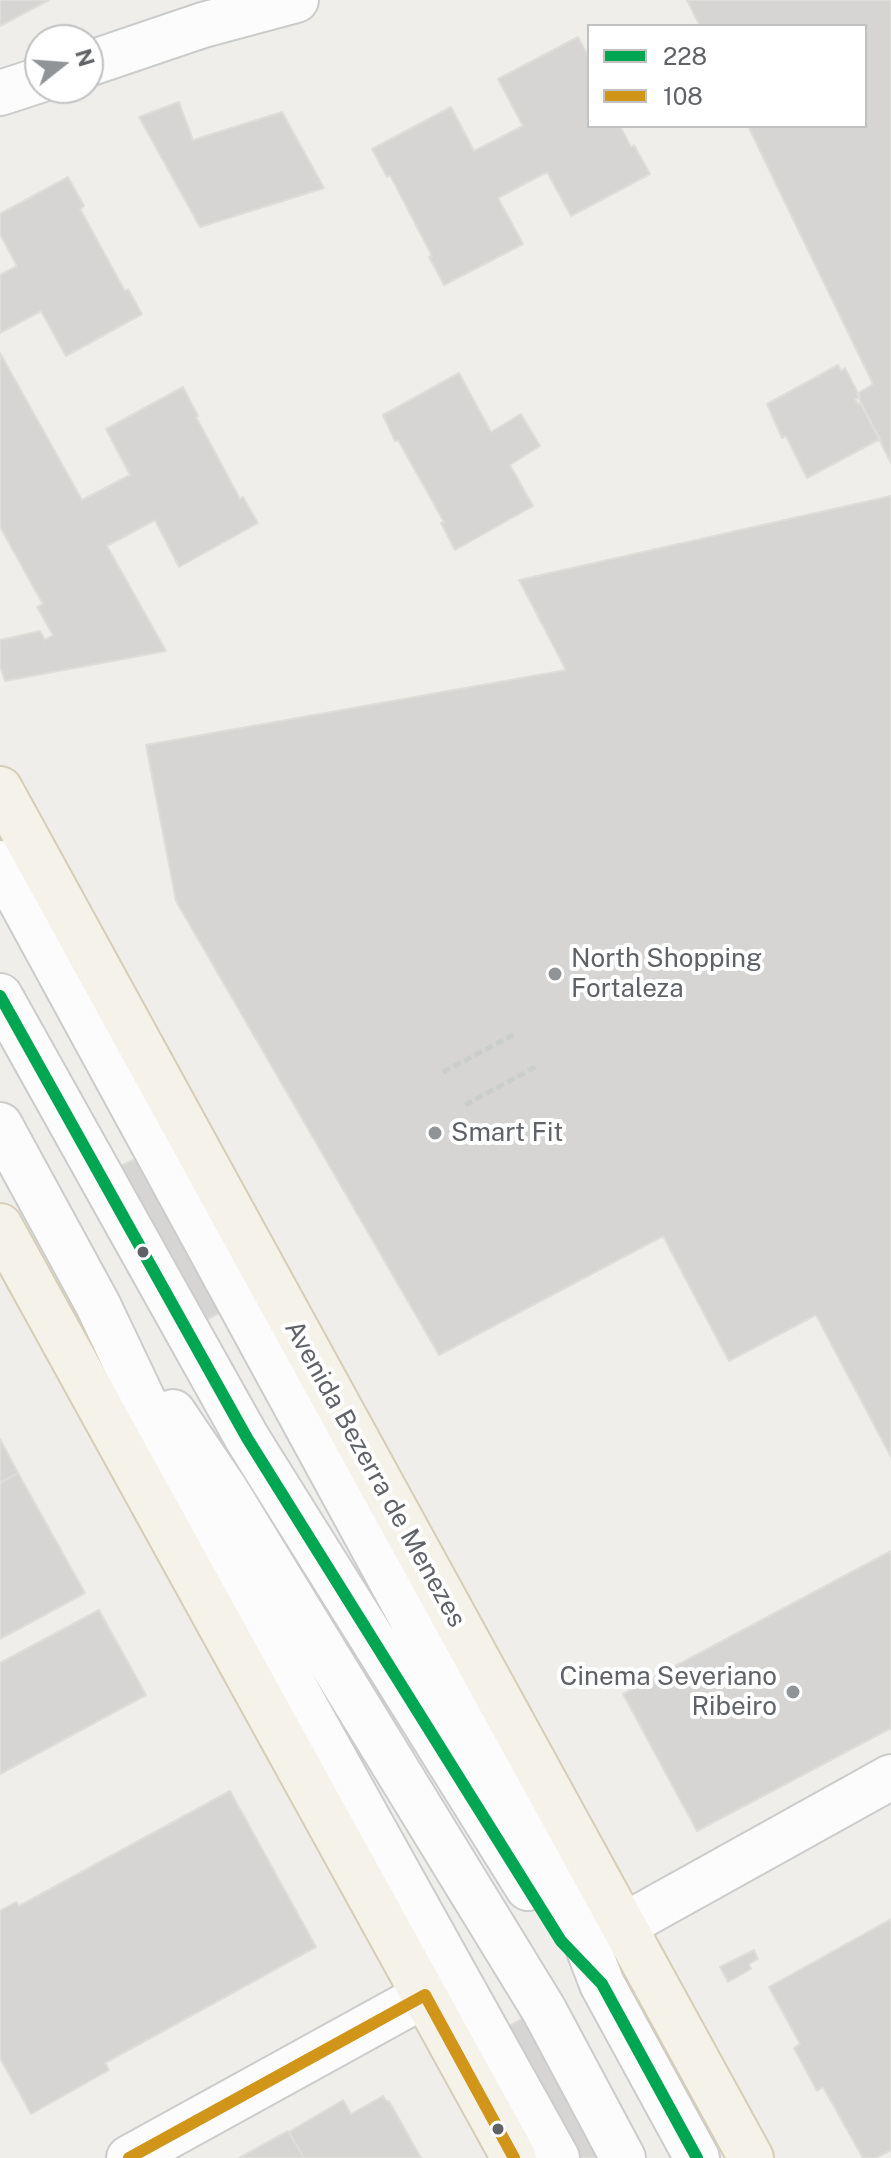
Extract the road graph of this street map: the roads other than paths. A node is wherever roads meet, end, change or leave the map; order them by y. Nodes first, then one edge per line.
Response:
1 (296, 0) edge
2 (196, 13) edge
3 (104, 56) edge
4 (24, 85) edge
5 (0, 93) edge
6 (0, 789) edge
7 (0, 863) edge
8 (0, 996) edge
9 (0, 1125) edge
10 (0, 1226) edge
11 (98, 1305) junction
12 (891, 1777) edge
13 (623, 1926) junction
14 (602, 1984) junction
15 (425, 1995) junction
16 (129, 2158) edge
17 (514, 2158) edge
18 (557, 2158) edge
19 (623, 2158) edge
20 (697, 2158) edge
21 (751, 2158) edge

1 - 2 street
2 - 3 street
4 - 5 street
6 - 13 main road, Avenida Bezerra de Menezes
7 - 14 street, Avenida Bezerra de Menezes
8 - 14 street, Avenida Bezerra de Menezes
9 - 11 street
10 - 15 main road
11 - 18 street
11 - 19 street
12 - 13 street
13 - 21 main road, Avenida Bezerra de Menezes
14 - 20 street, Avenida Bezerra de Menezes
15 - 16 street
15 - 17 main road

